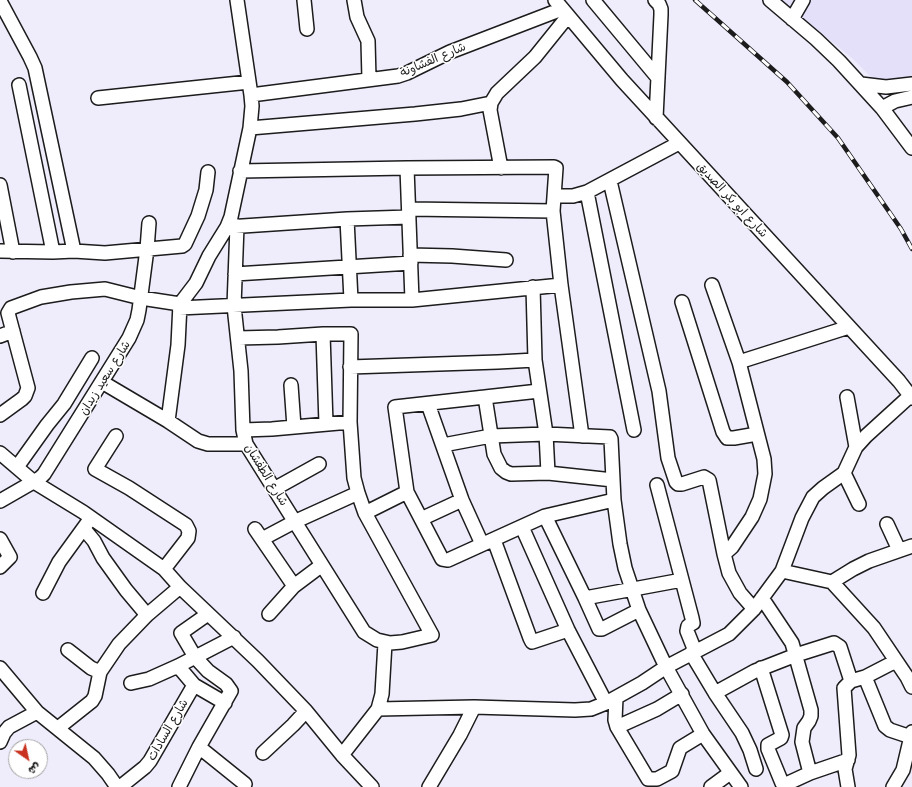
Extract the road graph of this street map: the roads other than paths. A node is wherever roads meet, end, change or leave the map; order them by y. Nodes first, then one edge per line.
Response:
1 (237, 0) edge
2 (304, 0) edge
3 (354, 0) edge
4 (593, 0) edge
5 (655, 0) edge
6 (803, 0) edge
7 (0, 1) edge
8 (774, 1) edge
9 (562, 8) edge
10 (792, 19) junction
11 (307, 30) dead end
12 (658, 78) junction
13 (369, 79) junction
14 (249, 82) junction
15 (862, 84) junction
16 (912, 84) edge
17 (18, 85) dead end
18 (251, 95) junction
19 (912, 97) edge
20 (98, 98) dead end
21 (491, 104) junction
22 (882, 108) junction
23 (656, 118) junction
24 (250, 128) junction
25 (680, 143) junction
26 (912, 148) edge
27 (407, 168) junction
28 (501, 168) junction
29 (240, 171) junction
30 (208, 172) dead end
31 (610, 181) junction
32 (0, 190) edge
33 (587, 192) junction
34 (554, 196) junction
35 (553, 211) junction
36 (409, 213) junction
37 (347, 219) junction
38 (149, 223) dead end
39 (232, 227) junction
40 (147, 249) junction
41 (74, 251) junction
42 (6, 252) edge
43 (53, 252) junction
44 (410, 259) junction
45 (506, 260) dead end
46 (350, 266) junction
47 (235, 274) junction
48 (561, 285) junction
49 (712, 285) dead end
50 (533, 287) junction
51 (141, 298) junction
52 (351, 300) junction
53 (412, 300) junction
54 (682, 302) dead end
55 (179, 306) junction
56 (234, 306) junction
57 (849, 327) junction
58 (13, 331) junction
59 (323, 334) junction
60 (0, 336) edge
61 (238, 338) junction
62 (92, 358) dead end
63 (535, 360) junction
64 (739, 362) junction
65 (350, 367) junction
66 (102, 382) junction
67 (291, 385) dead end
68 (539, 392) junction
69 (485, 397) junction
70 (847, 397) dead end
71 (911, 397) edge
72 (428, 404) junction
73 (0, 415) edge
74 (168, 421) junction
75 (350, 422) junction
76 (326, 424) junction
77 (294, 427) junction
78 (243, 430) junction
79 (634, 430) dead end
80 (546, 434) junction
81 (757, 434) junction
82 (116, 436) dead end
83 (491, 436) junction
84 (582, 436) junction
85 (246, 444) junction
86 (443, 445) junction
87 (856, 447) junction
88 (0, 453) edge
89 (319, 464) dead end
90 (17, 467) junction
91 (548, 473) junction
92 (844, 473) junction
93 (613, 480) junction
94 (34, 482) junction
95 (657, 485) dead end
96 (274, 489) junction
97 (407, 492) junction
98 (358, 493) junction
99 (462, 500) junction
100 (614, 500) junction
101 (0, 501) edge
102 (859, 504) dead end
103 (365, 513) junction
104 (545, 516) junction
105 (421, 519) junction
106 (294, 522) junction
107 (88, 523) junction
108 (887, 524) dead end
109 (522, 527) junction
110 (0, 539) edge
111 (488, 542) junction
112 (912, 546) edge
113 (899, 550) junction
114 (724, 554) junction
115 (322, 565) junction
116 (0, 567) edge
117 (164, 569) junction
118 (782, 571) junction
119 (682, 580) junction
120 (832, 582) junction
121 (294, 586) junction
122 (180, 587) junction
123 (632, 590) junction
124 (43, 593) dead end
125 (586, 598) junction
126 (762, 598) junction
127 (754, 609) junction
128 (639, 610) junction
129 (208, 614) junction
130 (269, 614) dead end
131 (147, 615) junction
132 (568, 630) junction
133 (234, 637) junction
134 (385, 642) junction
135 (68, 650) dead end
136 (693, 652) junction
137 (796, 655) junction
138 (195, 657) junction
139 (896, 661) junction
140 (178, 666) junction
141 (666, 667) junction
142 (0, 668) edge
143 (761, 668) junction
144 (100, 672) junction
145 (865, 677) junction
146 (910, 680) edge
147 (851, 681) junction
148 (131, 683) dead end
149 (194, 685) junction
150 (715, 693) junction
151 (682, 694) junction
152 (611, 700) junction
153 (225, 703) junction
154 (474, 707) junction
155 (378, 709) junction
156 (306, 711) junction
157 (37, 712) junction
158 (617, 727) junction
159 (58, 728) junction
160 (703, 734) junction
161 (911, 735) edge
162 (0, 742) edge
163 (199, 747) junction
164 (263, 753) dead end
165 (342, 755) junction
166 (848, 760) junction
167 (756, 769) dead end
168 (730, 773) junction
169 (810, 773) junction
170 (245, 784) dead end
171 (119, 787) edge
172 (179, 787) edge
173 (371, 787) edge
174 (429, 787) edge
175 (711, 787) edge
176 (741, 787) edge
177 (848, 787) edge
178 (893, 787) edge

1 - 14 street
2 - 11 street
3 - 13 street
4 - 12 street
5 - 12 street
6 - 10 street
7 - 41 street
8 - 10 street
9 - 13 street, شارع الفشاونة
9 - 21 street
9 - 23 street, شارع ابو بكر الصديق
10 - 15 street
12 - 23 street
13 - 18 street, شارع الفشاونة
14 - 18 street
14 - 20 street
15 - 16 street
15 - 22 street
17 - 43 street
18 - 24 street
19 - 22 street
21 - 24 street
21 - 28 street
22 - 26 street
23 - 25 street, شارع ابو بكر الصديق
24 - 29 street
25 - 31 street
25 - 57 street, شارع ابو بكر الصديق
27 - 28 street
27 - 29 street
27 - 36 street
28 - 34 street
29 - 39 street
30 - 40 street
31 - 33 street
31 - 114 street
32 - 42 street
33 - 34 street
33 - 79 street
34 - 35 street
35 - 36 street
35 - 48 street
36 - 37 street
36 - 44 street
37 - 39 street
37 - 46 street
38 - 40 street, شارع سعيد زيدان
39 - 47 street, شارع الطفشان
39 - 55 street
40 - 41 street
40 - 51 street, شارع سعيد زيدان
41 - 43 street
42 - 43 street
44 - 45 street
44 - 46 street
44 - 53 street
46 - 47 street
46 - 52 street
47 - 56 street, شارع الطفشان
48 - 50 street
48 - 84 street
49 - 64 street
50 - 53 street
50 - 63 street
51 - 55 street
51 - 58 street
51 - 66 street, شارع سعيد زيدان
52 - 53 street
52 - 56 street
54 - 81 street
55 - 56 street
55 - 74 street
56 - 61 street, شارع الطفشان
57 - 64 street
57 - 71 street, شارع ابو بكر الصديق
58 - 60 street
58 - 73 street
59 - 61 street
59 - 65 street
59 - 76 street
61 - 78 street, شارع الطفشان
62 - 90 street
63 - 65 street
63 - 68 street
64 - 81 street
65 - 75 street
66 - 74 street
66 - 94 street, شارع سعيد زيدان
67 - 77 street
68 - 69 street
68 - 80 street
69 - 72 street
69 - 83 street
70 - 87 street
71 - 87 street
72 - 86 street
72 - 97 street
74 - 85 street
75 - 76 street
75 - 98 street
76 - 77 street
77 - 78 street
78 - 85 street, شارع الطفشان
80 - 83 street
80 - 84 street
80 - 91 street
81 - 114 street
82 - 117 street
83 - 86 street
83 - 91 street
84 - 93 street
85 - 96 street, شارع الطفشان
86 - 99 street
87 - 92 street
88 - 90 street
89 - 96 street
90 - 94 street
91 - 93 street
92 - 102 street
92 - 118 street
93 - 100 street
94 - 101 street, شارع سعيد زيدان
94 - 107 street
95 - 119 street
96 - 106 street, شارع الطفشان
97 - 103 street
97 - 105 street
98 - 103 street
98 - 106 street
99 - 105 street
99 - 111 street
100 - 104 street
100 - 123 street
103 - 134 street, شارع الطفشان
104 - 109 street
104 - 125 street
105 - 111 street
106 - 115 street, شارع الطفشان
106 - 121 street
107 - 117 street
107 - 124 street
107 - 131 street
108 - 113 street
109 - 111 street
109 - 132 street
110 - 116 street
111 - 132 street
112 - 113 street
113 - 120 street
114 - 127 street
115 - 121 street
115 - 134 street, شارع الطفشان
117 - 122 street
118 - 120 street
118 - 126 street
119 - 123 street
119 - 136 street
120 - 139 street
121 - 130 street
122 - 129 street
122 - 131 street
123 - 125 street
123 - 128 street
125 - 128 street
126 - 127 street
126 - 137 street
127 - 136 street
128 - 141 street
129 - 133 street
129 - 138 street
131 - 144 street
132 - 152 street
133 - 138 street
133 - 156 street
134 - 155 street
135 - 144 street
136 - 141 street
136 - 150 street
137 - 143 street
137 - 147 street
137 - 169 street
138 - 140 street
138 - 153 street
139 - 145 street
139 - 146 street
140 - 148 street
140 - 149 street
141 - 151 street
141 - 152 street
142 - 157 street
143 - 150 street
143 - 169 street
144 - 159 street
145 - 147 street
145 - 161 street
147 - 166 street
149 - 153 street
149 - 171 street, شارع السادات
150 - 167 street
151 - 158 street
151 - 160 street
152 - 154 street
152 - 158 street
153 - 163 street
154 - 155 street
154 - 174 street
155 - 165 street
156 - 164 street
156 - 165 street
157 - 159 street
157 - 162 street
158 - 160 street
159 - 171 street
160 - 168 street
161 - 178 street
163 - 170 street
163 - 172 street
165 - 173 street
166 - 169 street
166 - 177 street
168 - 175 street
168 - 176 street

